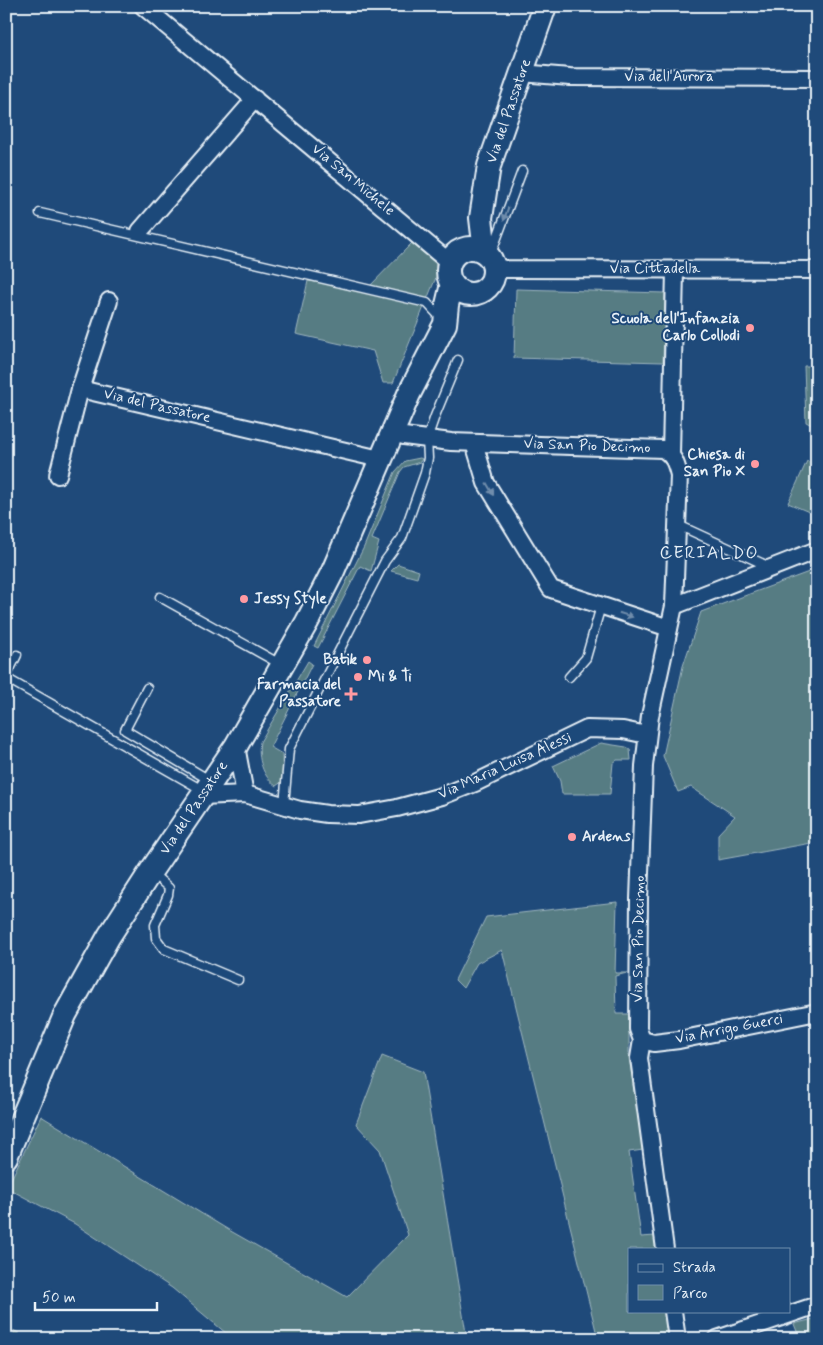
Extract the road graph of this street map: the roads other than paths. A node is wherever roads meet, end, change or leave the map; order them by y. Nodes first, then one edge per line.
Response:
1 (143, 6) edge
2 (545, 6) edge
3 (521, 73) junction
4 (817, 78) edge
5 (255, 99) junction
6 (522, 171) dead end
7 (40, 214) dead end
8 (481, 218) junction
9 (140, 231) dead end
10 (455, 256) junction
11 (490, 259) junction
12 (675, 270) junction
13 (817, 270) edge
14 (452, 284) junction
15 (472, 294) junction
16 (109, 301) dead end
17 (446, 324) junction
18 (458, 360) dead end
19 (80, 389) junction
20 (392, 430) junction
21 (428, 439) junction
22 (474, 443) junction
23 (671, 454) junction
24 (380, 459) junction
25 (58, 475) dead end
26 (676, 524) junction
27 (817, 550) edge
28 (772, 568) junction
29 (160, 597) dead end
30 (601, 606) junction
31 (674, 606) junction
32 (669, 628) junction
33 (17, 655) dead end
34 (284, 666) junction
35 (6, 678) edge
36 (569, 678) dead end
37 (147, 688) dead end
38 (647, 735) junction
39 (236, 746) junction
40 (207, 790) junction
41 (245, 794) junction
42 (284, 805) junction
43 (151, 871) junction
44 (238, 980) dead end
45 (817, 1012) edge
46 (642, 1040) junction
47 (6, 1157) edge
48 (665, 1248) edge
49 (817, 1305) edge
50 (673, 1312) edge
51 (677, 1339) edge
52 (717, 1339) edge

1 - 5 street, Via San Michele
2 - 3 street, Via del Passatore
3 - 4 street, Via dell'Aurora
3 - 8 street, Via del Passatore
5 - 9 street
5 - 10 street, Via San Michele
6 -> 11 lane
7 - 17 lane
8 - 10 street, Via del Passatore
8 - 11 street, Via del Passatore
10 - 11 street
10 - 14 street
11 - 12 street, Via Cittadella
11 - 15 street
12 - 13 street, Via Cittadella
12 - 23 street
14 - 15 street
14 - 17 street, Via del Passatore
15 - 17 street, Via del Passatore
16 - 19 street
17 - 20 street, Via del Passatore
18 - 21 lane
19 - 24 street, Via del Passatore
19 - 25 street
20 - 21 street, Via San Pio Decimo
20 - 24 street, Via del Passatore
21 - 22 street, Via San Pio Decimo
21 - 42 lane
22 - 23 street, Via San Pio Decimo
22 -> 30 street
23 - 26 street, Via San Pio Decimo
24 - 34 street, Via del Passatore
26 - 28 lane
26 - 31 street, Via San Pio Decimo
27 - 28 street
28 - 31 street
29 - 34 lane
30 -> 32 street
30 - 36 lane
31 - 32 street, Via San Pio Decimo
32 - 38 street, Via San Pio Decimo
33 - 35 lane
34 - 39 street, Via del Passatore
35 - 40 lane
37 - 40 lane
38 - 42 street, Via Maria Luisa Alessi
38 - 46 street, Via San Pio Decimo
39 - 40 street, Via del Passatore
39 - 41 street
40 - 41 street, Via Maria Luisa Alessi
40 - 43 street, Via del Passatore
41 - 42 street, Via Maria Luisa Alessi
43 - 44 lane
43 - 47 street, Via del Passatore
45 - 46 street, Via Arrigo Guerci
46 - 48 street, Via San Pio Decimo
49 - 52 street
50 - 51 street

